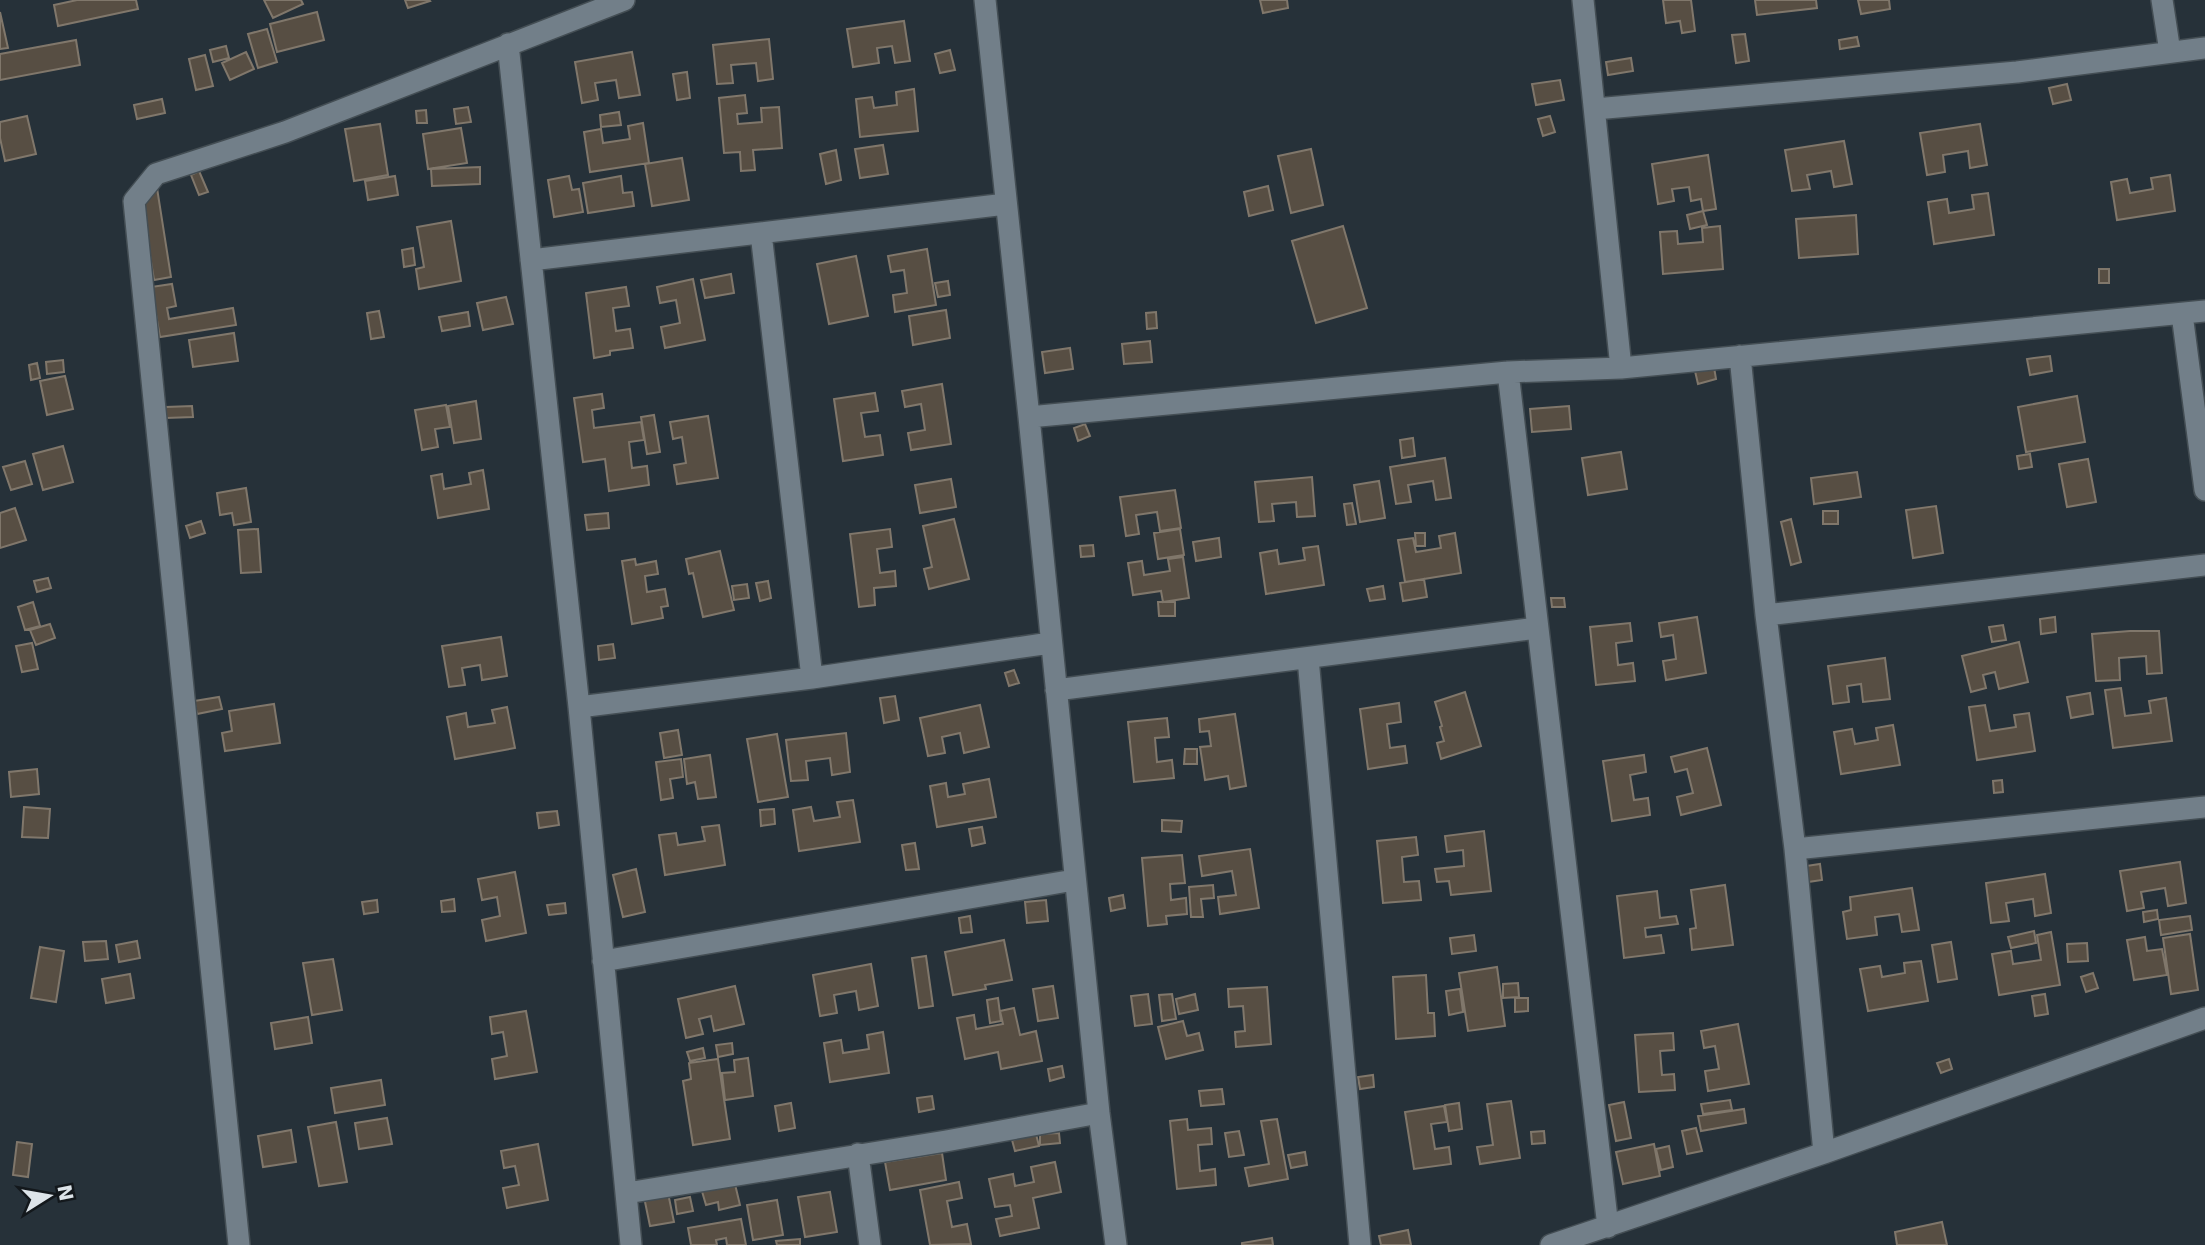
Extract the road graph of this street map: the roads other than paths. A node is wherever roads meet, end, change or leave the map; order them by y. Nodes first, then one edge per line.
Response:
1 (624, 0) edge
2 (985, 0) edge
3 (1583, 0) edge
4 (2162, 0) edge
5 (508, 44) junction
6 (2205, 48) edge
7 (2170, 52) junction
8 (1595, 109) junction
9 (1006, 204) junction
10 (761, 233) junction
11 (531, 260) junction
12 (2205, 311) edge
13 (2182, 314) junction
14 (1740, 356) junction
15 (1621, 368) junction
16 (1508, 372) junction
17 (1030, 417) junction
18 (2205, 491) edge
19 (2205, 565) edge
20 (1766, 615) junction
21 (1537, 628) junction
22 (1050, 643) junction
23 (1308, 658) junction
24 (812, 678) junction
25 (1056, 690) junction
26 (579, 707) junction
27 (2205, 807) edge
28 (1796, 849) junction
29 (1074, 880) junction
30 (603, 961) junction
31 (2205, 1018) edge
32 (1099, 1113) junction
33 (1824, 1153) junction
34 (858, 1154) junction
35 (627, 1193) junction
36 (1608, 1227) junction
37 (239, 1245) edge
38 (631, 1245) edge
39 (870, 1245) edge
40 (1116, 1245) edge
41 (1360, 1245) edge
42 (1551, 1245) edge

1 - 5 street
2 - 9 street
3 - 8 street
4 - 7 street
5 - 11 street
5 - 37 street
6 - 7 street
7 - 8 street
8 - 15 street
9 - 10 street
9 - 17 street
10 - 11 street
10 - 24 street
11 - 26 street
12 - 13 street
13 - 14 street
13 - 18 street
14 - 15 street
14 - 20 street
15 - 16 street
16 - 17 street
16 - 21 street
17 - 22 street
19 - 20 street
20 - 28 street
21 - 23 street
21 - 36 street
22 - 24 street
22 - 25 street
23 - 25 street
23 - 41 street
24 - 26 street
25 - 29 street
26 - 30 street
27 - 28 street
28 - 33 street
29 - 30 street
29 - 32 street
30 - 35 street
31 - 33 street
32 - 34 street
32 - 40 street
33 - 36 street
34 - 35 street
34 - 39 street
35 - 38 street
36 - 42 street

